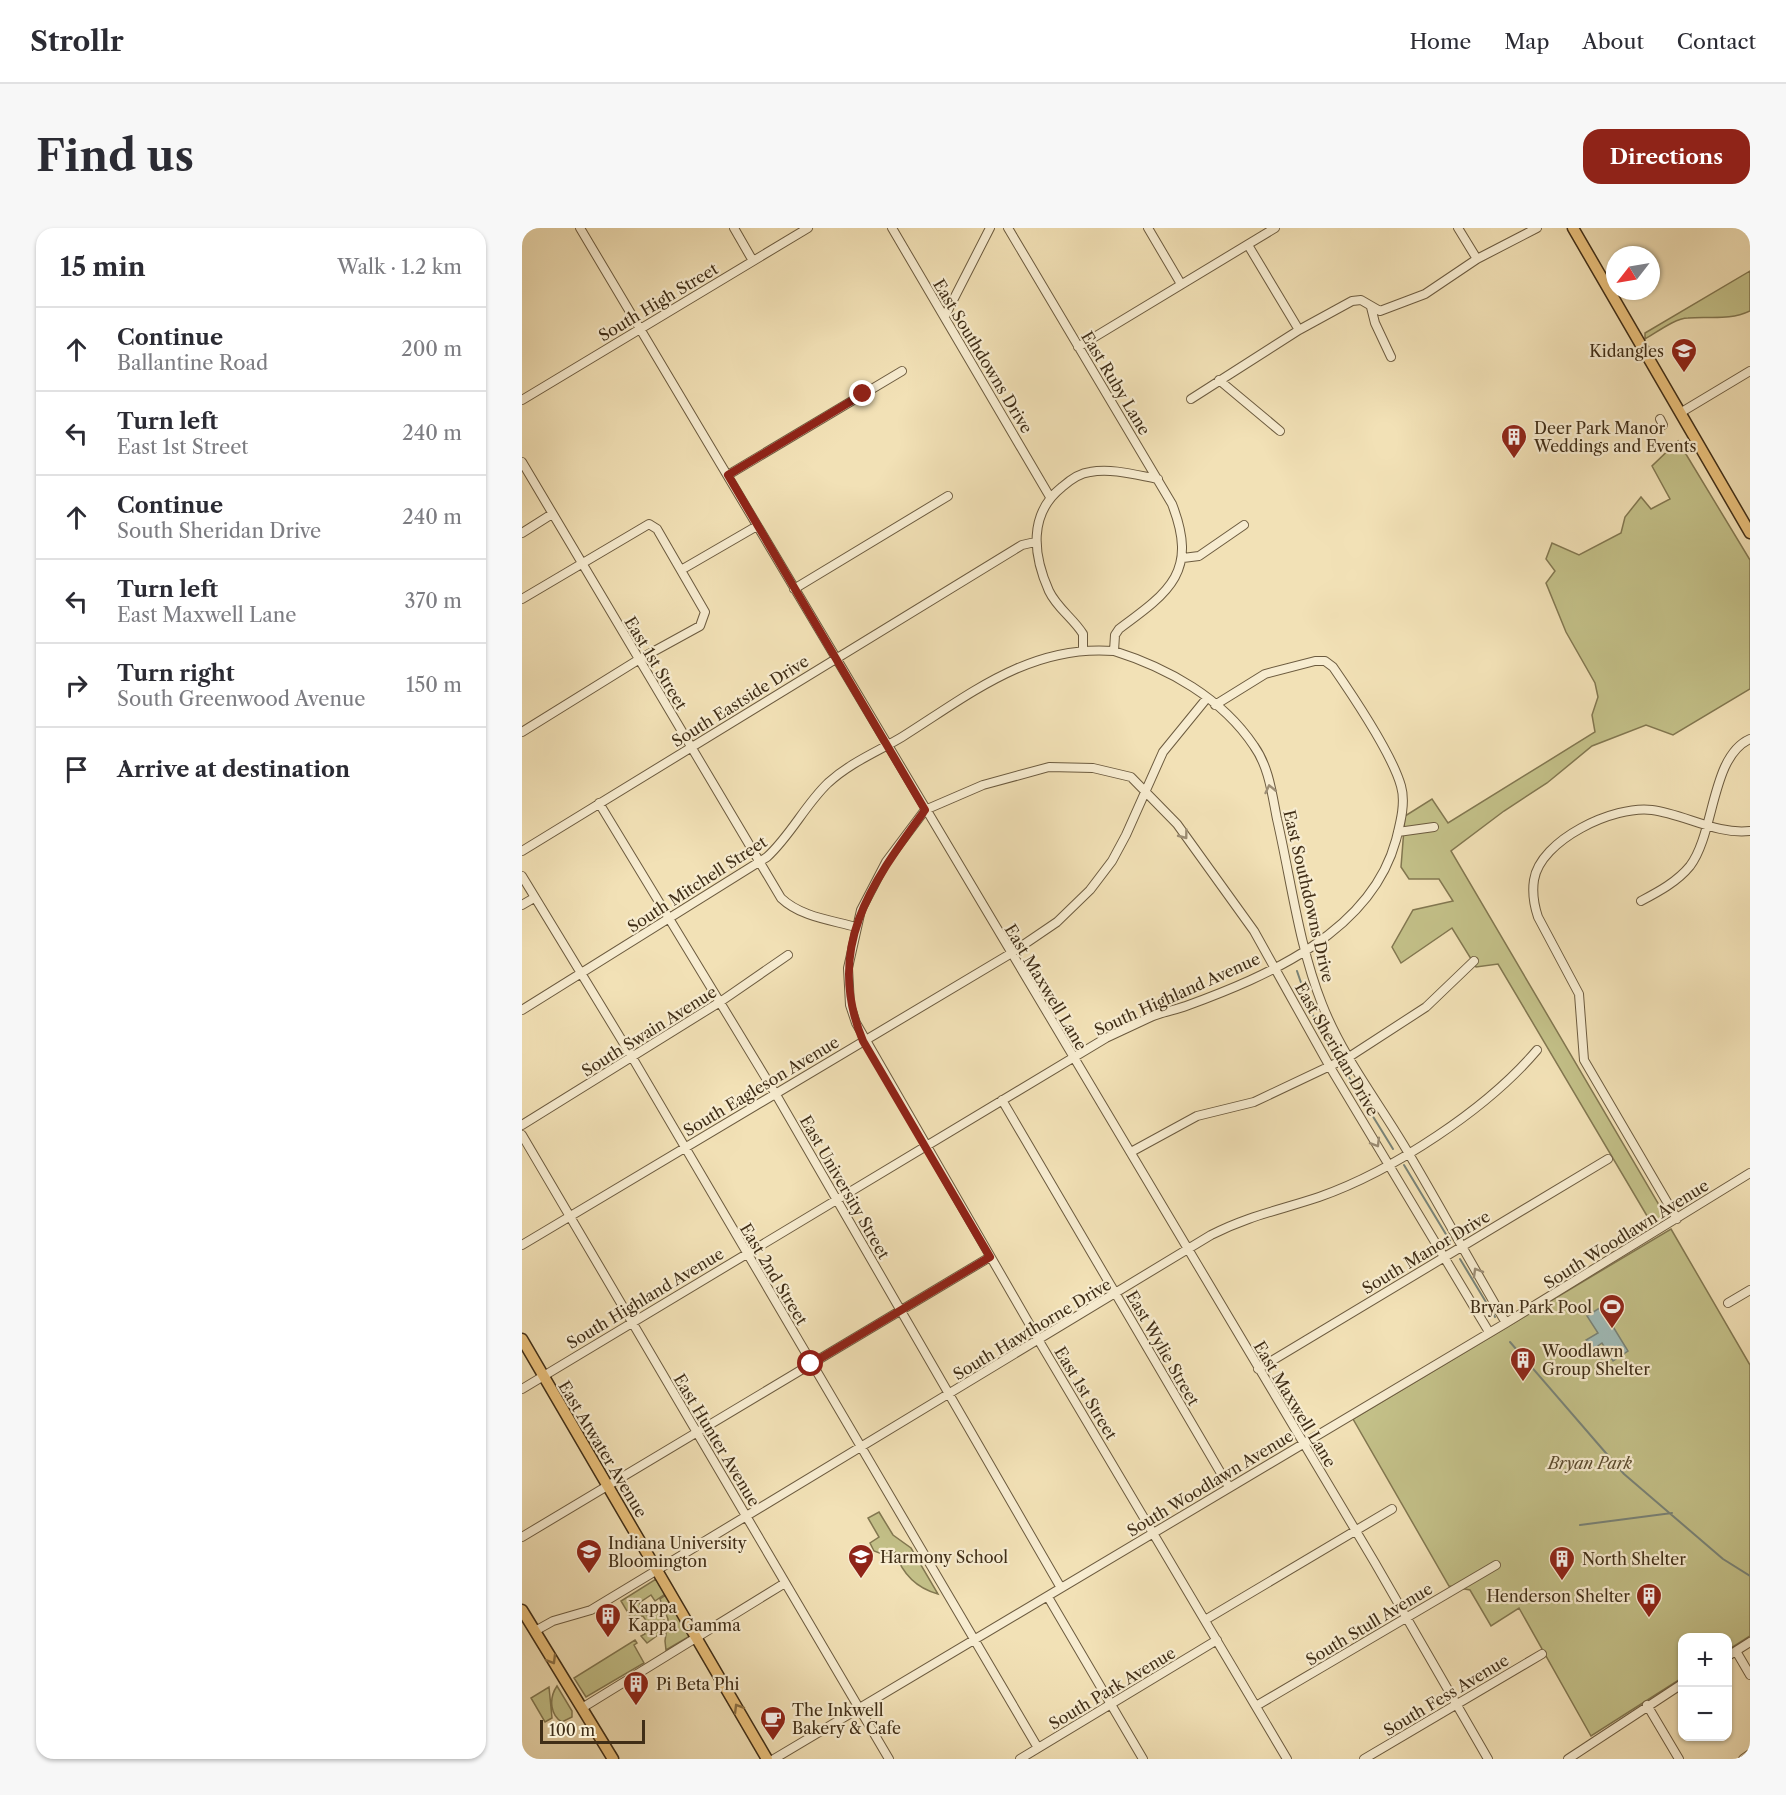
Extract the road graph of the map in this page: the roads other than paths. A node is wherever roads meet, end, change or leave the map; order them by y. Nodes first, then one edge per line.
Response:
1 (580, 228) edge
2 (734, 228) edge
3 (808, 228) edge
4 (892, 228) edge
5 (990, 228) edge
6 (1008, 228) edge
7 (1148, 228) edge
8 (1275, 228) edge
9 (1458, 228) edge
10 (1537, 228) edge
11 (1573, 228) edge
12 (1248, 244) junction
13 (1478, 259) junction
14 (753, 261) junction
15 (1181, 284) junction
16 (1371, 307) junction
17 (945, 316) junction
18 (639, 329) junction
19 (1299, 330) junction
20 (1078, 347) junction
21 (1390, 357) dead end
22 (902, 371) dead end
23 (1750, 371) edge
24 (1219, 380) junction
25 (1191, 399) dead end
26 (522, 400) edge
27 (1680, 412) junction
28 (1280, 430) dead end
29 (522, 462) edge
30 (728, 475) junction
31 (1158, 479) junction
32 (948, 496) dead end
33 (1050, 497) junction
34 (552, 514) junction
35 (1244, 525) dead end
36 (757, 526) junction
37 (522, 533) edge
38 (1750, 533) edge
39 (1035, 542) junction
40 (1183, 558) junction
41 (581, 563) junction
42 (681, 570) junction
43 (794, 589) junction
44 (522, 599) edge
45 (1083, 649) junction
46 (1114, 651) junction
47 (835, 658) junction
48 (638, 660) junction
49 (1207, 698) junction
50 (1215, 705) junction
51 (522, 732) edge
52 (1750, 739) edge
53 (887, 746) junction
54 (690, 748) junction
55 (1146, 790) junction
56 (599, 803) junction
57 (925, 810) junction
58 (1708, 825) junction
59 (1434, 827) dead end
60 (1750, 831) edge
61 (1398, 832) junction
62 (522, 851) edge
63 (759, 863) junction
64 (522, 876) edge
65 (534, 898) junction
66 (1641, 901) dead end
67 (522, 905) edge
68 (670, 920) junction
69 (856, 927) junction
70 (1306, 950) junction
71 (1010, 954) junction
72 (788, 955) dead end
73 (1474, 962) dead end
74 (1275, 966) junction
75 (581, 974) junction
76 (720, 1002) junction
77 (522, 1010) edge
78 (863, 1041) junction
79 (1537, 1050) dead end
80 (632, 1057) junction
81 (1349, 1057) junction
82 (1073, 1059) junction
83 (1330, 1066) junction
84 (774, 1093) junction
85 (1002, 1100) junction
86 (522, 1125) edge
87 (522, 1135) edge
88 (926, 1145) junction
89 (684, 1147) junction
90 (1131, 1152) junction
91 (1408, 1153) junction
92 (1608, 1159) dead end
93 (1388, 1163) junction
94 (1750, 1173) edge
95 (836, 1199) junction
96 (570, 1216) junction
97 (1677, 1219) junction
98 (522, 1245) edge
99 (1462, 1247) junction
100 (1187, 1251) junction
101 (746, 1253) junction
102 (1444, 1256) junction
103 (990, 1257) junction
104 (1750, 1290) edge
105 (1116, 1295) junction
106 (1728, 1303) dead end
107 (902, 1312) junction
108 (631, 1322) junction
109 (1506, 1323) junction
110 (1489, 1332) junction
111 (522, 1339) edge
112 (1039, 1340) junction
113 (811, 1364) junction
114 (1258, 1369) junction
115 (543, 1376) junction
116 (522, 1389) edge
117 (950, 1394) junction
118 (696, 1432) junction
119 (1304, 1443) junction
120 (861, 1448) junction
121 (607, 1486) junction
122 (1229, 1487) junction
123 (1392, 1509) dead end
124 (747, 1518) junction
125 (1356, 1531) junction
126 (1154, 1532) junction
127 (522, 1537) edge
128 (1496, 1565) dead end
129 (657, 1570) junction
130 (785, 1583) junction
131 (1061, 1588) junction
132 (1048, 1597) junction
133 (522, 1610) edge
134 (1406, 1618) junction
135 (1205, 1620) junction
136 (535, 1631) junction
137 (697, 1638) junction
138 (974, 1640) junction
139 (1217, 1640) junction
140 (1750, 1642) edge
141 (1736, 1651) junction
142 (1542, 1654) dead end
143 (1732, 1654) edge
144 (1750, 1676) edge
145 (1678, 1687) edge
146 (1111, 1704) junction
147 (1455, 1705) junction
148 (1647, 1705) junction
149 (1256, 1706) junction
150 (582, 1708) junction
151 (859, 1708) junction
152 (1038, 1748) junction
153 (1750, 1754) edge
154 (613, 1759) edge
155 (767, 1759) edge
156 (774, 1759) edge
157 (889, 1759) edge
158 (1020, 1759) edge
159 (1143, 1759) edge
160 (1287, 1759) edge
161 (1364, 1759) edge
162 (1488, 1759) edge
163 (1568, 1759) edge
164 (1679, 1759) edge
165 (1743, 1759) edge

1 - 18 street, East Maxwell Lane
2 - 14 street
3 - 14 street, South High Street
4 - 17 street, East Southdowns Drive
5 - 17 street
6 - 20 street, East Ruby Lane
7 - 15 street
8 - 12 street
9 - 13 street
10 - 13 street
11 - 27 main road
12 - 15 street
12 - 19 street
13 - 16 street
14 - 18 street, South High Street
15 - 20 street
16 - 19 street
16 - 21 street
17 - 33 street, East Southdowns Drive
18 - 26 street, South High Street
18 - 30 street, East Maxwell Lane
19 - 24 street
20 - 31 street, East Ruby Lane
22 - 30 street
23 - 27 street
24 - 25 street
24 - 28 street
27 - 38 main road
29 - 34 street, East 1st Street
30 - 36 street, East Maxwell Lane
31 - 33 street
31 - 40 street, East Ruby Lane
32 - 43 street
33 - 39 street
34 - 37 street
34 - 41 street, East 1st Street
35 - 40 street
36 - 42 street
36 - 43 street, East Maxwell Lane
39 - 45 street
39 - 47 street, South Eastside Drive
40 - 46 street
41 - 42 street
41 - 44 street
41 - 48 street, East 1st Street
42 - 48 street
43 - 47 street, East Maxwell Lane
45 - 46 street, South Mitchell Street
45 - 53 street, South Mitchell Street
46 - 49 street, East Southdowns Drive
47 - 53 street, East Maxwell Lane
47 - 54 street, South Eastside Drive
48 - 51 street
48 - 54 street, East 1st Street
49 - 50 street, East Southdowns Drive
49 - 55 street, South Eagleson Avenue
50 - 61 street, South Highland Avenue
70 -> 50 street, East Southdowns Drive
52 - 58 street
53 - 57 street, East Maxwell Lane
53 - 63 street, South Mitchell Street
54 - 56 street, South Eastside Drive
54 - 63 street, East 1st Street
55 - 57 street, East Sheridan Drive
55 - 71 street, South Eagleson Avenue
55 -> 74 street, East Sheridan Drive
56 - 62 street, South Eastside Drive
56 - 68 street, East University Street
57 - 69 street, East 1st Street
57 - 71 street, East Maxwell Lane
58 - 60 street
58 - 66 street
58 - 97 street
59 - 61 street
61 - 70 street, South Highland Avenue
63 - 68 street, South Mitchell Street
63 - 69 street, East 1st Street
64 - 65 street, East 2nd Street
65 - 67 street
65 - 75 street, East 2nd Street
68 - 75 street, South Mitchell Street
68 - 76 street, East University Street
69 - 78 street, East 1st Street
70 - 74 street, South Highland Avenue
70 - 81 street, East Southdowns Drive
71 - 78 street, South Eagleson Avenue
71 - 82 street, East Maxwell Lane
72 - 76 street, South Swain Avenue
73 - 81 street
74 - 82 street, South Highland Avenue
74 - 83 street, East Sheridan Drive
75 - 77 street, South Mitchell Street
75 - 80 street, East 2nd Street
76 - 80 street, South Swain Avenue
76 - 84 street, East University Street
78 - 84 street, South Eagleson Avenue
78 - 88 street, East 1st Street
79 - 91 street, South Hawthorne Drive
80 - 86 street, South Swain Avenue
80 - 89 street, East 2nd Street
81 - 83 street
81 - 91 street, East Southdowns Drive
82 - 85 street, South Highland Avenue
82 - 90 street, East Maxwell Lane
83 - 90 street
83 -> 93 street, East Sheridan Drive
84 - 89 street, South Eagleson Avenue
84 - 95 street, East University Street
85 - 88 street, South Highland Avenue
85 - 105 street, East Wylie Street
87 - 96 street, East Hunter Avenue
88 - 95 street, South Highland Avenue
88 - 103 street, East 1st Street
89 - 96 street, South Eagleson Avenue
89 - 101 street, East 2nd Street
90 - 100 street, East Maxwell Lane
91 - 93 street, South Hawthorne Drive
91 - 99 street, East Southdowns Drive
92 - 99 street, South Manor Drive
93 - 100 street, South Hawthorne Drive
93 - 102 street, East Sheridan Drive
94 - 97 street, South Woodlawn Avenue
95 - 101 street, South Highland Avenue
95 - 107 street, East University Street
96 - 98 street, South Eagleson Avenue
96 - 108 street, East Hunter Avenue
97 - 109 street, South Woodlawn Avenue
99 - 102 street, South Manor Drive
109 -> 99 street, East Southdowns Drive
100 - 105 street, South Hawthorne Drive
100 - 114 street, East Maxwell Lane
101 - 108 street, South Highland Avenue
101 - 113 street, East 2nd Street
102 - 110 street, East Sheridan Drive
102 - 114 street, South Manor Drive
103 - 107 street
103 - 112 street, East 1st Street
104 - 106 street
105 - 112 street, South Hawthorne Drive
105 - 122 street, East Wylie Street
107 - 113 street
107 - 117 street, East University Street
108 - 115 street, South Highland Avenue
108 - 118 street, East Hunter Avenue
109 - 110 street, South Woodlawn Avenue
110 - 119 street, South Woodlawn Avenue
111 - 115 main road, East Atwater Avenue
112 - 117 street, South Hawthorne Drive
112 - 126 street, East 1st Street
113 - 118 street
113 - 120 street, East 2nd Street
114 - 119 street, East Maxwell Lane
115 - 116 street, South Highland Avenue
115 - 121 main road, East Atwater Avenue
117 - 120 street, South Hawthorne Drive
117 - 131 street, East University Street
118 - 121 street
118 - 124 street, East Hunter Avenue
119 - 122 street, South Woodlawn Avenue
119 - 125 street, East Maxwell Lane
120 - 124 street, South Hawthorne Drive
120 - 138 street, East 2nd Street
121 - 127 street
121 - 129 main road, East Atwater Avenue
122 - 126 street, South Woodlawn Avenue
123 - 125 street
124 - 129 street, South Hawthorne Drive
124 - 130 street, East Hunter Avenue
125 - 134 street, East Maxwell Lane
125 - 135 street
126 - 131 street, South Woodlawn Avenue
126 - 135 street, East 1st Street
128 - 134 street, South Stull Avenue
129 - 136 street, South Hawthorne Drive
129 - 137 main road, East Atwater Avenue
130 - 137 street
130 - 151 street, East Hunter Avenue
131 - 132 street, South Woodlawn Avenue
132 - 138 street, South Woodlawn Avenue
132 - 146 street
133 - 136 main road
134 - 147 street, East Maxwell Lane
134 - 149 street, South Stull Avenue
135 - 139 street, East 1st Street
136 -> 150 main road
137 - 150 street
155 -> 137 main road, East Atwater Avenue
138 - 151 street, South Woodlawn Avenue
138 - 152 street, East 2nd Street
139 - 146 street, South Park Avenue
139 - 149 street, East 1st Street
140 - 141 street
141 - 143 street
141 - 144 street
142 - 147 street, South Fess Avenue
145 - 148 street
146 - 152 street, South Park Avenue
146 - 159 street
147 - 161 street, South Fess Avenue
147 - 162 street, East Maxwell Lane
148 - 163 street
148 - 164 street
149 - 160 street, East 1st Street
150 - 154 main road
151 - 156 street, South Woodlawn Avenue
151 - 157 street, East Hunter Avenue
152 - 158 street, South Park Avenue
153 - 165 street

